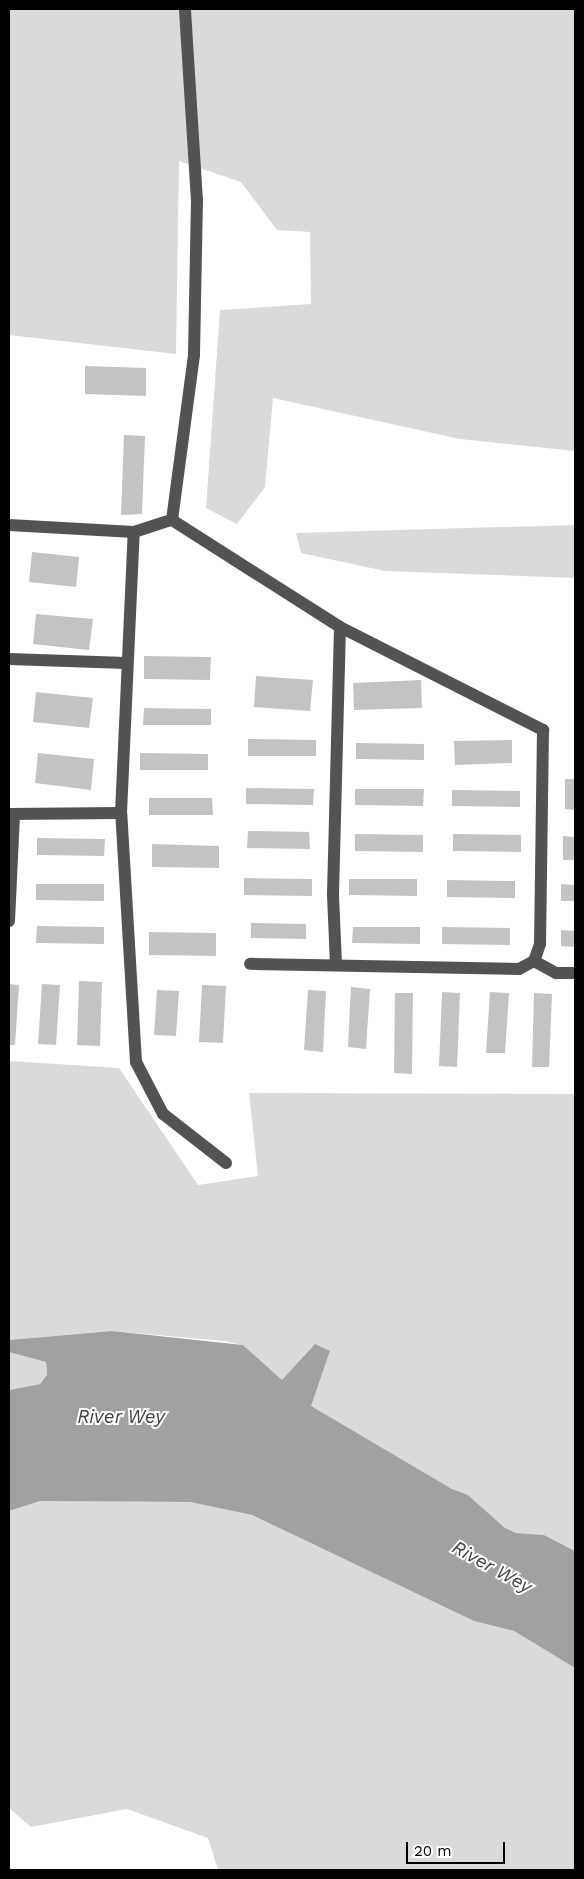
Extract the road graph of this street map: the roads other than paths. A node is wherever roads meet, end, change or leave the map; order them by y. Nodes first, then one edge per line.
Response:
1 (185, 9) edge
2 (172, 520) junction
3 (9, 525) edge
4 (134, 532) junction
5 (340, 626) junction
6 (9, 660) edge
7 (126, 663) junction
8 (121, 813) junction
9 (12, 814) edge
10 (9, 921) edge
11 (534, 961) junction
12 (250, 964) dead end
13 (336, 964) junction
14 (575, 973) edge
15 (226, 1163) dead end

1 - 2 lane
2 - 4 lane
2 - 5 lane
3 - 4 lane
4 - 7 lane
5 - 11 lane
5 - 13 lane
6 - 7 lane
7 - 8 lane
8 - 9 lane
8 - 15 lane
9 - 10 lane
11 - 13 lane
11 - 14 lane
12 - 13 lane

